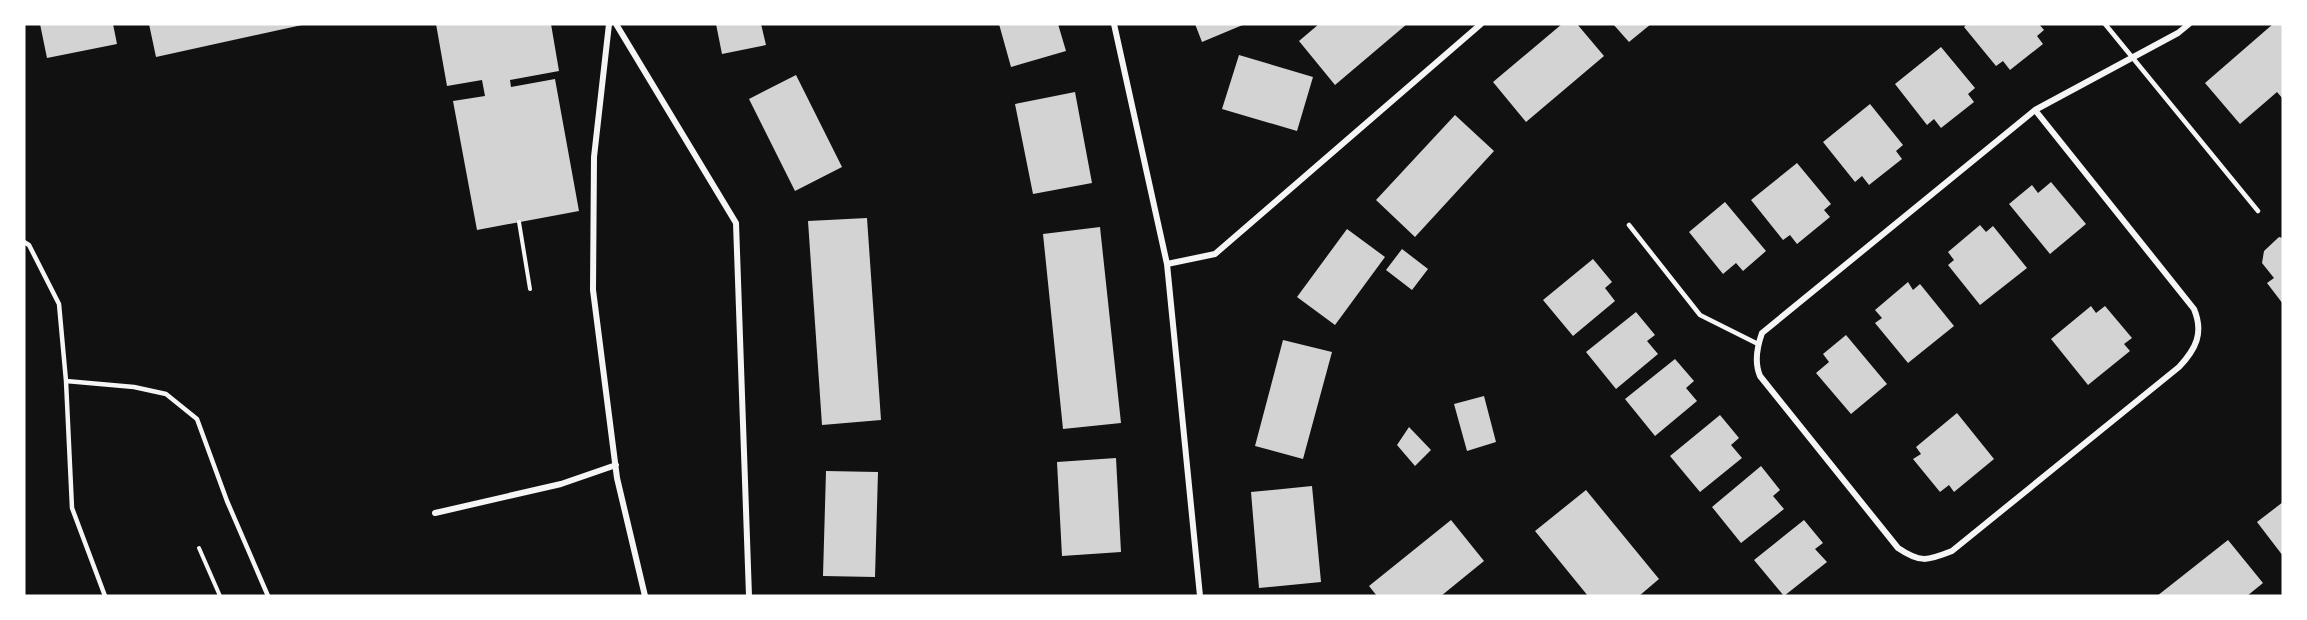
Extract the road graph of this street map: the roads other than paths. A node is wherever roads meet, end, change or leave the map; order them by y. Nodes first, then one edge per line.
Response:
1 (609, 24) edge
2 (616, 24) edge
3 (1114, 24) edge
4 (1481, 24) edge
5 (2105, 24) edge
6 (2189, 24) edge
7 (2131, 58) junction
8 (2035, 110) junction
9 (2258, 212) dead end
10 (1629, 225) dead end
11 (24, 242) edge
12 (1167, 264) junction
13 (1758, 344) junction
14 (66, 381) junction
15 (616, 465) junction
16 (435, 513) dead end
17 (105, 596) edge
18 (268, 596) edge
19 (645, 596) edge
20 (749, 596) edge
21 (1200, 596) edge

1 - 15 street
2 - 20 street
3 - 12 street
4 - 12 street
5 - 7 lane
6 - 7 street
7 - 8 street
7 - 9 lane
8 - 13 street
8 - 13 street
10 - 13 lane
11 - 14 lane
12 - 21 street
14 - 17 lane
14 - 18 lane
15 - 16 street
15 - 19 street

